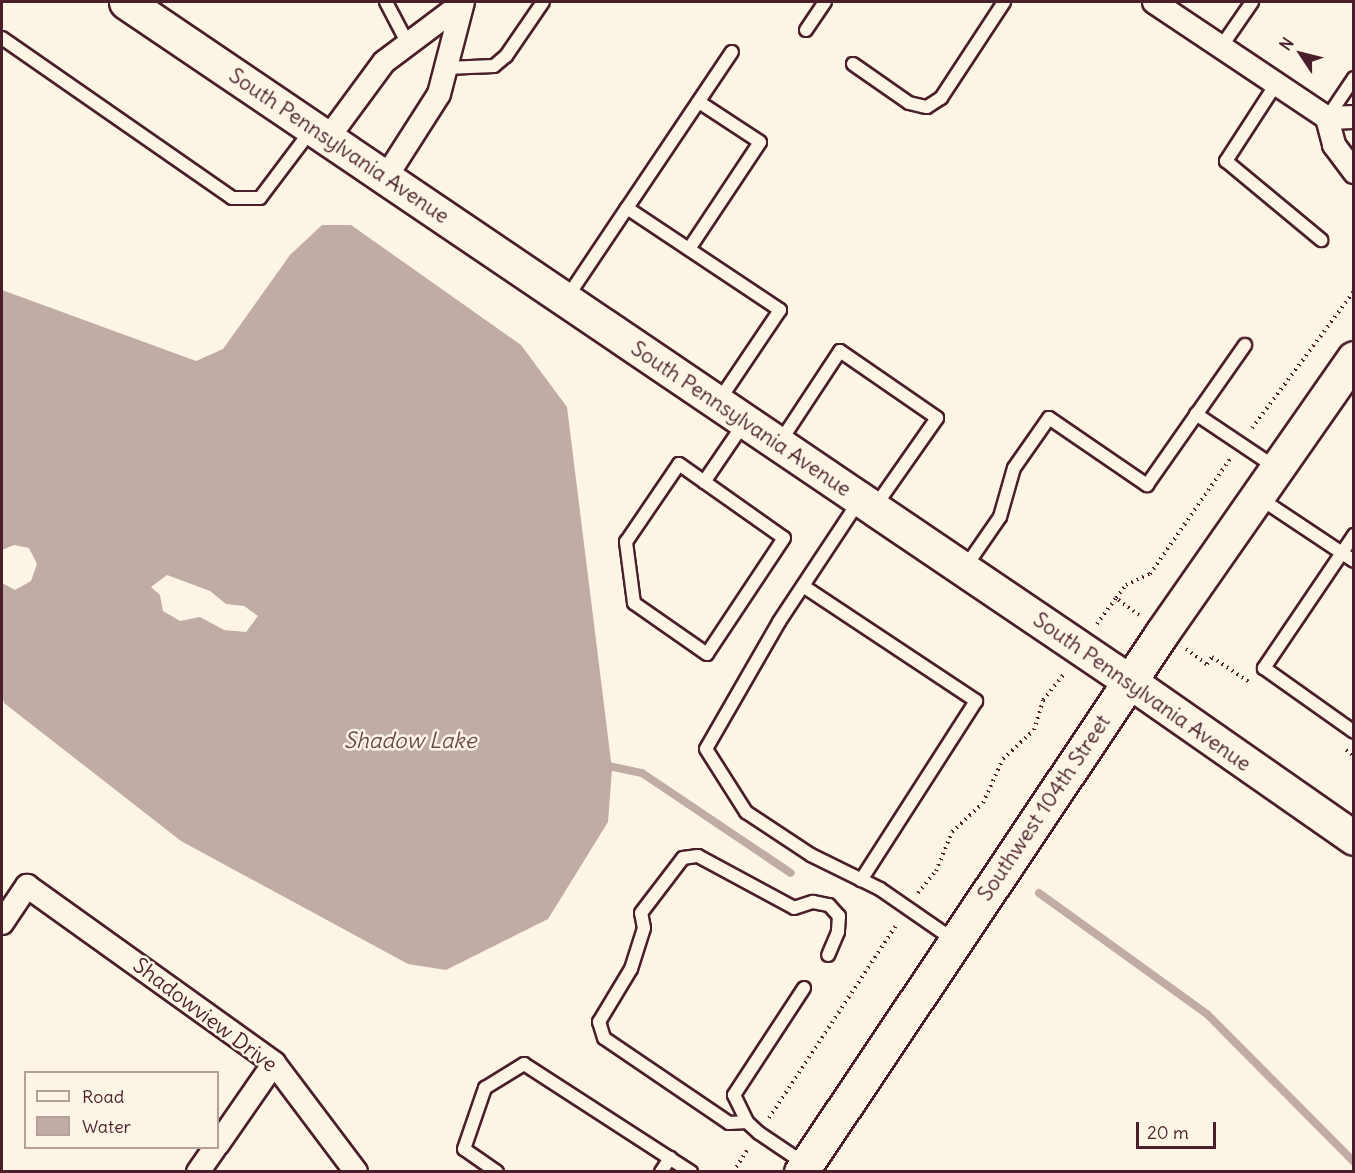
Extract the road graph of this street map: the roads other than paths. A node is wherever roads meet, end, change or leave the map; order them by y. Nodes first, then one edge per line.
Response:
1 (126, 2) edge
2 (386, 2) edge
3 (543, 2) edge
4 (825, 2) edge
5 (1004, 2) edge
6 (1154, 2) edge
7 (1252, 2) edge
8 (461, 3) edge
9 (806, 30) dead end
10 (2, 39) edge
11 (406, 42) junction
12 (1221, 47) junction
13 (732, 52) dead end
14 (853, 64) dead end
15 (446, 68) junction
16 (1353, 78) edge
17 (1276, 84) junction
18 (699, 102) junction
19 (1353, 117) edge
20 (1327, 118) junction
21 (320, 133) junction
22 (1353, 172) edge
23 (386, 177) junction
24 (627, 208) junction
25 (1321, 240) dead end
26 (688, 249) junction
27 (566, 300) junction
28 (1245, 345) dead end
29 (1353, 358) edge
30 (718, 403) junction
31 (1196, 414) junction
32 (745, 422) junction
33 (778, 444) junction
34 (1276, 468) junction
35 (704, 482) junction
36 (1257, 496) junction
37 (866, 504) junction
38 (1353, 535) edge
39 (1341, 552) junction
40 (1353, 561) edge
41 (963, 570) junction
42 (803, 586) junction
43 (1129, 681) junction
44 (1353, 732) edge
45 (1353, 838) edge
46 (861, 880) junction
47 (2, 923) edge
48 (955, 941) junction
49 (828, 955) dead end
50 (804, 988) dead end
51 (274, 1063) junction
52 (747, 1122) junction
53 (219, 1142) edge
54 (214, 1149) edge
55 (670, 1158) junction
56 (803, 1168) edge
57 (198, 1172) edge
58 (356, 1172) edge
59 (497, 1172) edge
60 (661, 1172) edge
61 (691, 1172) edge

1 - 21 main road, South Pennsylvania Avenue
2 - 11 lane
3 - 15 lane
4 - 9 lane
5 - 14 lane
6 - 12 street
7 - 12 lane
8 - 11 street
8 - 15 street
10 - 21 lane
11 - 21 street
12 - 17 street
13 - 18 lane
15 - 23 street
16 - 20 lane
17 - 20 street
17 - 25 lane
18 - 24 lane
18 - 26 lane
19 - 20 street
20 - 22 street
21 - 23 main road, South Pennsylvania Avenue
23 - 27 main road, South Pennsylvania Avenue
24 - 26 lane
24 - 27 lane
26 - 30 lane
27 - 30 main road, South Pennsylvania Avenue
28 - 31 lane
29 - 34 main road, Southwest 104th Street
30 - 32 main road, South Pennsylvania Avenue
31 - 34 lane
31 - 41 lane
32 - 33 main road, South Pennsylvania Avenue
32 - 35 lane
33 - 37 main road, South Pennsylvania Avenue
33 - 37 lane
34 - 36 main road, Southwest 104th Street
35 - 35 lane
36 - 39 lane
36 - 43 main road, Southwest 104th Street
37 - 41 main road, South Pennsylvania Avenue
37 - 42 lane
38 - 39 lane
39 - 40 lane
39 - 44 lane
41 - 43 main road, South Pennsylvania Avenue
42 - 46 lane
42 - 46 lane
43 - 45 main road, South Pennsylvania Avenue
43 - 48 main road, Southwest 104th Street
46 - 48 lane
47 - 51 street, Shadowview Drive
48 - 56 main road, Southwest 104th Street
49 - 52 lane
50 - 52 lane
51 - 53 street
51 - 58 street, Shadowview Drive
52 - 56 lane
54 - 57 street
55 - 59 lane
55 - 60 lane
55 - 61 lane

